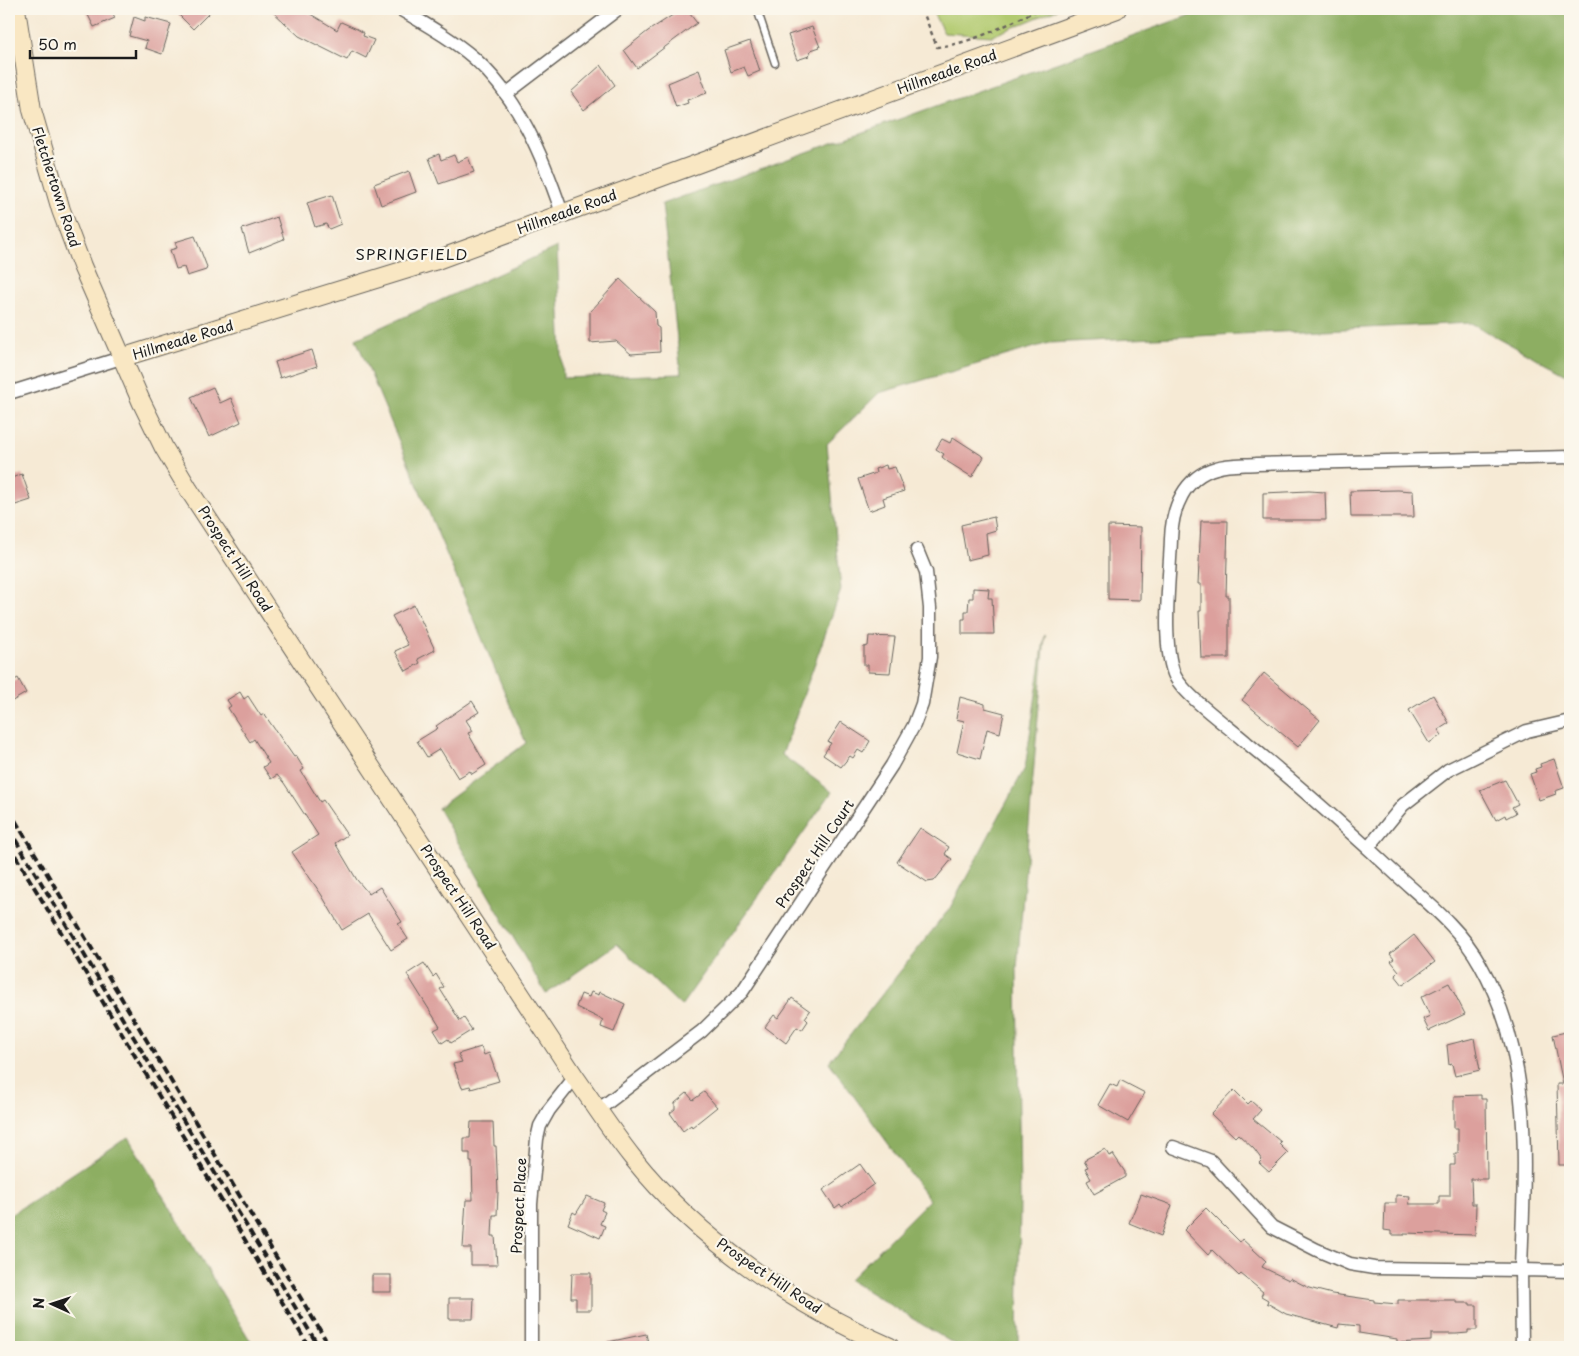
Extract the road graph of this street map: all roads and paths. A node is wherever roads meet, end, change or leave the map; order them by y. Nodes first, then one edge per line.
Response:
1 (16, 9) edge
2 (400, 9) edge
3 (618, 9) edge
4 (757, 9) edge
5 (922, 9) edge
6 (1039, 9) edge
7 (1118, 9) edge
8 (775, 63) dead end
9 (506, 94) junction
10 (562, 213) junction
11 (124, 357) junction
12 (9, 393) edge
13 (1570, 457) edge
14 (918, 550) dead end
15 (1570, 721) edge
16 (1368, 848) junction
17 (575, 1077) junction
18 (598, 1110) junction
19 (1173, 1147) dead end
20 (1521, 1270) junction
21 (1570, 1271) edge
22 (531, 1347) edge
23 (890, 1347) edge
24 (1522, 1347) edge

1 - 11 street, Fletchertown Road
2 - 9 street
3 - 9 street
4 - 8 lane
5 - 6 path
7 - 10 street, Hillmeade Road
9 - 10 street
10 - 11 street, Hillmeade Road
11 - 12 street, Hillmeade Road
11 - 17 street, Prospect Hill Road
13 - 16 street
14 - 18 street, Prospect Hill Court
15 - 16 street
16 - 20 street
17 - 18 street, Prospect Hill Road
17 - 22 street, Prospect Place
18 - 23 street, Prospect Hill Road
19 - 20 street
20 - 21 street
20 - 24 street

